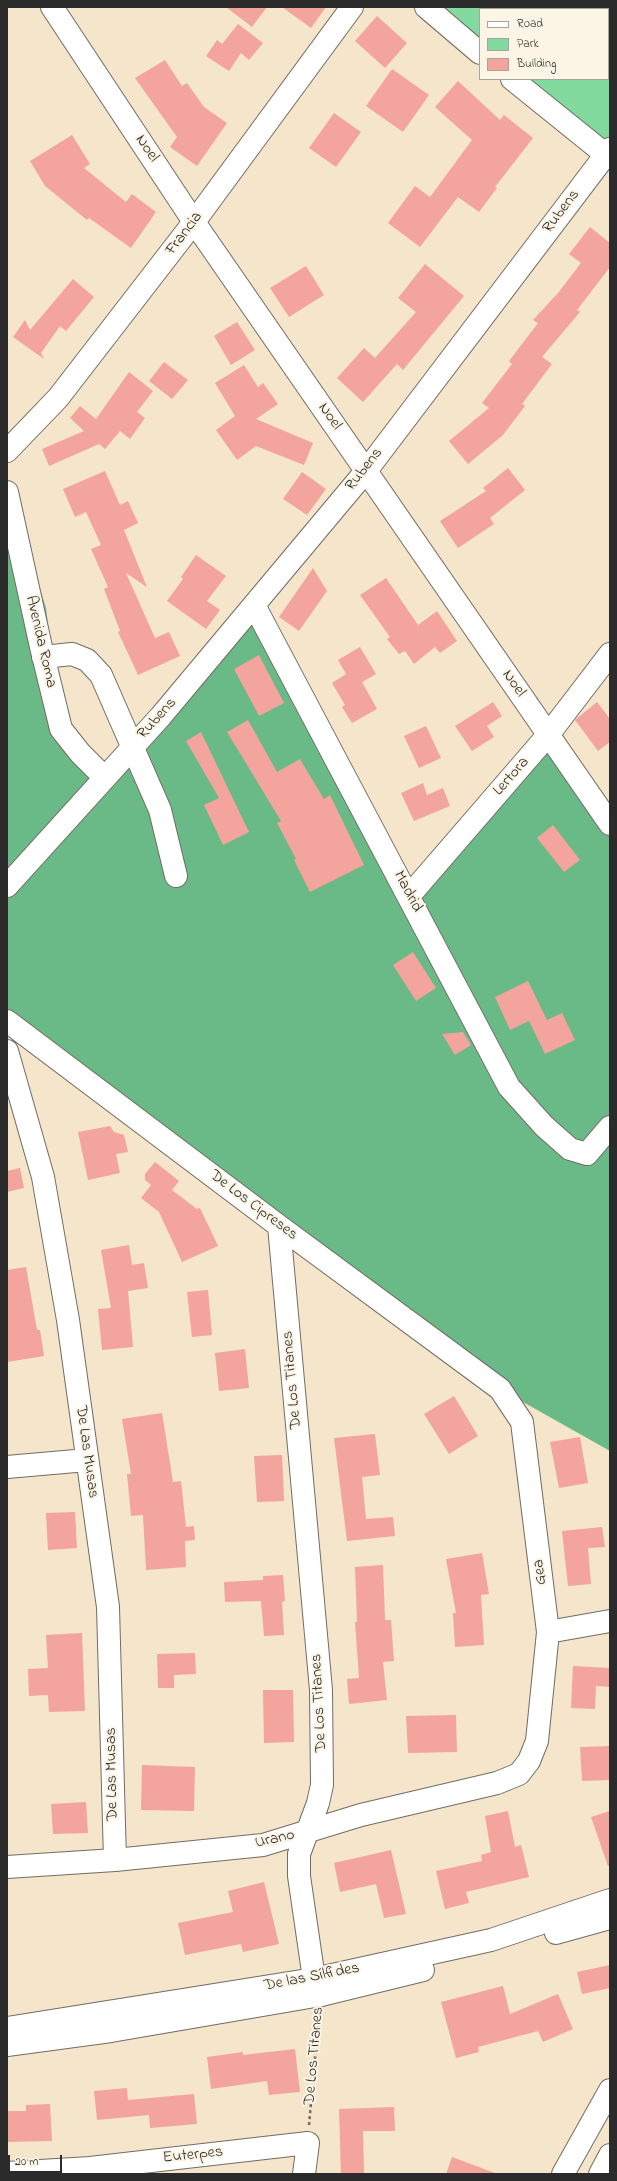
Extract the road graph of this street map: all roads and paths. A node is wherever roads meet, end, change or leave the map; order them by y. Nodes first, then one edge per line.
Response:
1 (52, 7) edge
2 (352, 7) edge
3 (426, 7) edge
4 (479, 52) edge
5 (513, 80) edge
6 (608, 154) edge
7 (194, 222) junction
8 (7, 451) edge
9 (366, 471) junction
10 (7, 492) edge
11 (254, 605) junction
12 (610, 654) edge
13 (43, 657) junction
14 (548, 735) junction
15 (132, 748) junction
16 (104, 778) junction
17 (610, 824) edge
18 (176, 876) dead end
19 (7, 886) edge
20 (410, 896) junction
21 (7, 1021) edge
22 (7, 1051) edge
23 (610, 1127) edge
24 (279, 1226) junction
25 (500, 1389) joint
26 (87, 1460) junction
27 (7, 1467) edge
28 (610, 1621) edge
29 (548, 1632) junction
30 (529, 1761) joint
31 (306, 1832) junction
32 (114, 1860) junction
33 (7, 1867) edge
34 (610, 1900) edge
35 (610, 1918) edge
36 (318, 1987) junction
37 (7, 2028) edge
38 (7, 2045) edge
39 (610, 2090) edge
40 (308, 2143) junction
41 (610, 2155) edge
42 (90, 2171) edge
43 (7, 2173) edge
44 (304, 2174) edge
45 (562, 2174) edge
46 (600, 2174) edge

1 - 7 street, Noel
2 - 7 street, Francia
3 - 4 street
5 - 6 street
6 - 9 street, Rubens
7 - 8 street, Francia
7 - 9 street, Noel
9 - 11 street, Rubens
9 - 14 street, Noel
10 - 13 street, Avenida Roma
11 - 15 street, Rubens
11 - 20 street, Madrid
12 - 14 street, Lertora
13 - 15 street
13 - 16 street, Avenida Roma
14 - 17 street, Noel
14 - 20 street, Lertora
15 - 16 street, Rubens
15 - 18 street
16 - 19 street, Rubens
20 - 23 street, Madrid
21 - 24 street, De Los Cipreses
22 - 26 street, De Las Musas
24 - 25 street, De Los Cipreses
24 - 31 street, De Los Titanes
25 - 29 street, Gea
26 - 27 street
26 - 32 street, De Las Musas
28 - 29 street
29 - 30 street, Gea
30 - 31 street, Urano
31 - 32 street, Urano
31 - 36 street, De Los Titanes
32 - 33 street, Urano
34 - 36 street, De las Sílfides
35 - 36 street, De las Sílfides
36 - 37 street, De las Sílfides
36 - 38 street, De las Sílfides
36 - 40 path, De Los Titanes
39 - 45 street
40 - 42 street, Euterpes
40 - 44 street
41 - 46 street
42 - 43 street, Euterpes

